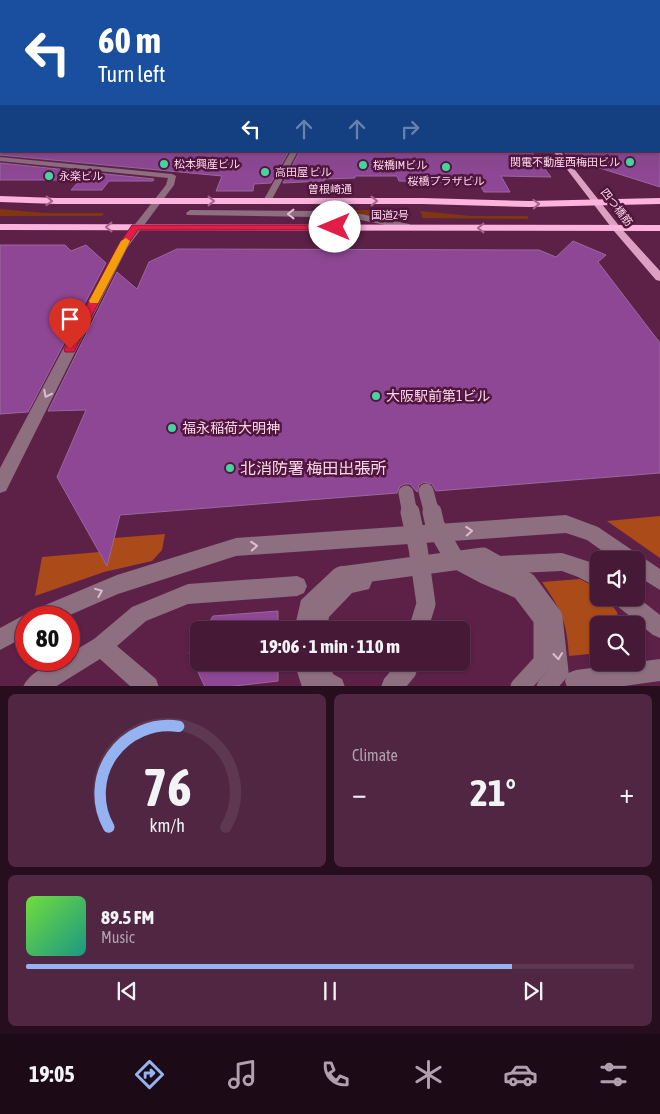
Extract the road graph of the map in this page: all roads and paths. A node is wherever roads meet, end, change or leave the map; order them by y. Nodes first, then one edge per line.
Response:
1 (294, 152) edge
2 (557, 152) edge
3 (0, 159) edge
4 (0, 199) edge
5 (158, 200) junction
6 (267, 201) junction
7 (660, 201) edge
8 (597, 202) junction
9 (190, 213) dead end
10 (0, 227) edge
11 (135, 227) junction
12 (409, 227) junction
13 (660, 228) edge
14 (618, 229) junction
15 (660, 278) edge
16 (0, 485) edge
17 (426, 491) dead end
18 (406, 493) dead end
19 (618, 551) edge
20 (645, 570) edge
21 (590, 573) edge
22 (660, 580) edge
23 (297, 586) dead end
24 (67, 606) edge
25 (633, 606) edge
26 (306, 621) edge
27 (318, 621) edge
28 (421, 621) edge
29 (660, 628) edge
30 (15, 631) edge
31 (0, 640) edge
32 (101, 646) junction
33 (660, 670) edge
34 (308, 671) edge
35 (321, 671) edge
36 (404, 671) edge
37 (576, 681) dead end
38 (34, 686) edge
39 (148, 686) edge
40 (313, 686) edge
41 (334, 686) edge
42 (392, 686) edge
43 (520, 686) edge
44 (546, 686) edge

1 - 6 street
2 - 8 main road, 四つ橋筋
3 - 5 street
4 -> 5 highway, 曽根崎通
5 -> 6 highway, 曽根崎通
5 - 11 street
6 -> 8 highway, 曽根崎通
7 - 8 highway, 曽根崎通
8 - 14 main road, 四つ橋筋
12 -> 9 street
11 -> 10 highway, 国道2号
11 - 12 highway, 国道2号
11 -> 16 street
14 -> 12 highway, 国道2号
13 - 14 highway, 国道2号
14 - 15 main road, 四つ橋筋
17 - 43 street, bridge
18 - 28 street, bridge
24 -> 19 street
20 - 22 street
21 - 27 street, bridge
23 - 32 street
25 - 29 street
26 -> 44 street, bridge
30 - 31 street
32 - 38 street
32 - 39 street
33 - 37 street
34 - 40 street
35 - 41 street
36 - 42 street

